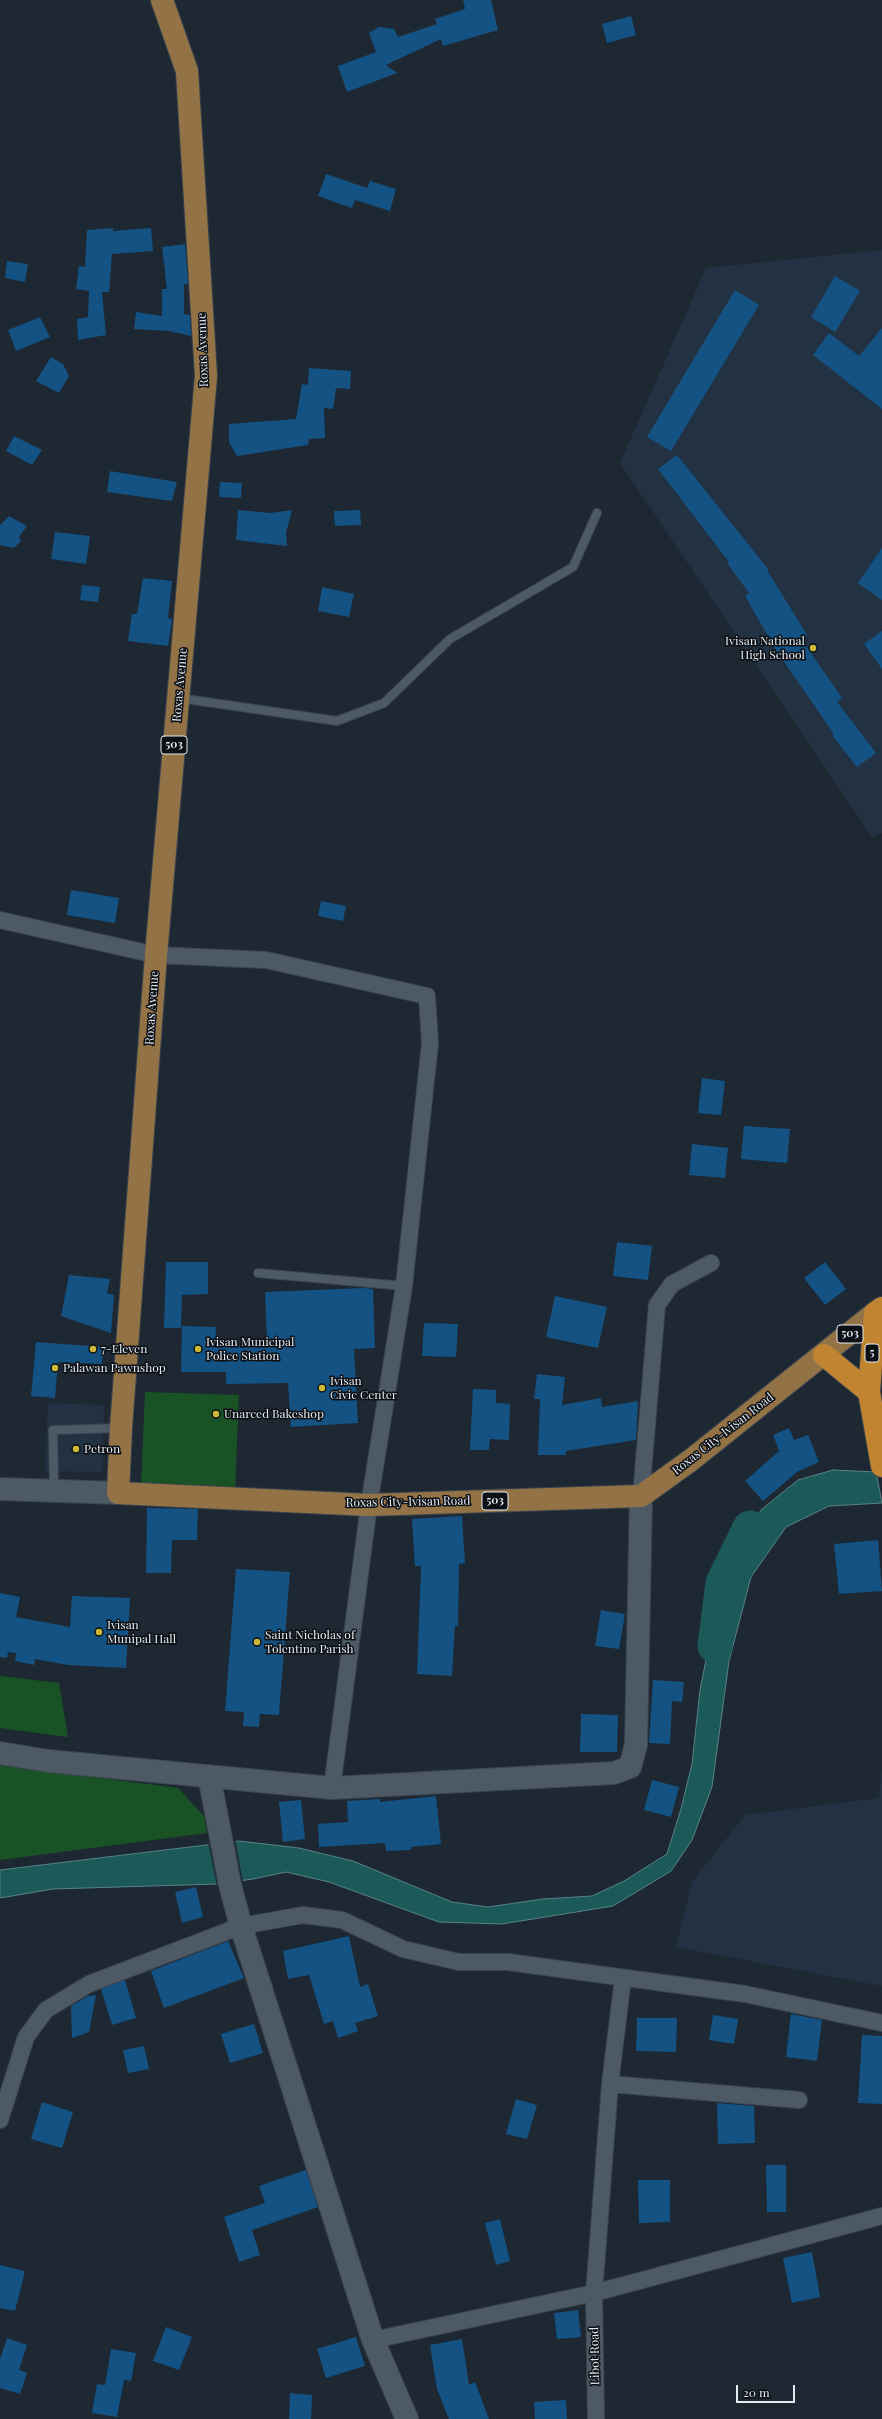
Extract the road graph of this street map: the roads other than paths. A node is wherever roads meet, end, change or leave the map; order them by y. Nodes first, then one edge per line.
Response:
1 (162, 0) edge
2 (597, 513) dead end
3 (178, 698) junction
4 (0, 920) edge
5 (156, 955) junction
6 (711, 1263) dead end
7 (258, 1273) dead end
8 (404, 1286) junction
9 (879, 1311) edge
10 (824, 1355) junction
11 (869, 1392) junction
12 (120, 1428) junction
13 (881, 1463) edge
14 (0, 1489) edge
15 (54, 1489) junction
16 (118, 1493) junction
17 (641, 1496) junction
18 (369, 1505) junction
19 (0, 1753) edge
20 (209, 1776) junction
21 (332, 1788) junction
22 (241, 1926) junction
23 (623, 1978) junction
24 (882, 2023) edge
25 (610, 2084) junction
26 (799, 2100) dead end
27 (0, 2120) edge
28 (882, 2216) edge
29 (594, 2293) junction
30 (373, 2340) junction
31 (407, 2419) edge
32 (596, 2419) edge

1 - 3 main road, Roxas Avenue / 503
2 - 3 lane
3 - 5 main road, Roxas Avenue / 503
4 - 5 street
5 - 8 street
5 - 12 main road, Roxas Avenue / 503
6 - 17 street
7 - 8 lane
8 - 18 street
9 - 10 main road, Roxas City-Ivisan Road / 503
9 - 11 highway, 5
10 - 11 highway
10 - 17 main road, Roxas City-Ivisan Road / 503
11 - 13 highway, 5
12 - 15 lane
12 - 16 main road, Roxas Avenue / 503
14 - 15 street
15 - 16 street
16 - 18 main road, Roxas City-Ivisan Road / 503
17 - 18 main road, Roxas City-Ivisan Road / 503
17 - 21 street
18 - 21 street
19 - 20 street
20 - 21 street
20 - 22 street
22 - 23 street
22 - 27 street
22 - 30 street
23 - 24 street
23 - 25 street, Libot Road
25 - 26 street
25 - 29 street, Libot Road
28 - 29 street
29 - 30 street
29 - 32 street, Libot Road
30 - 31 street

